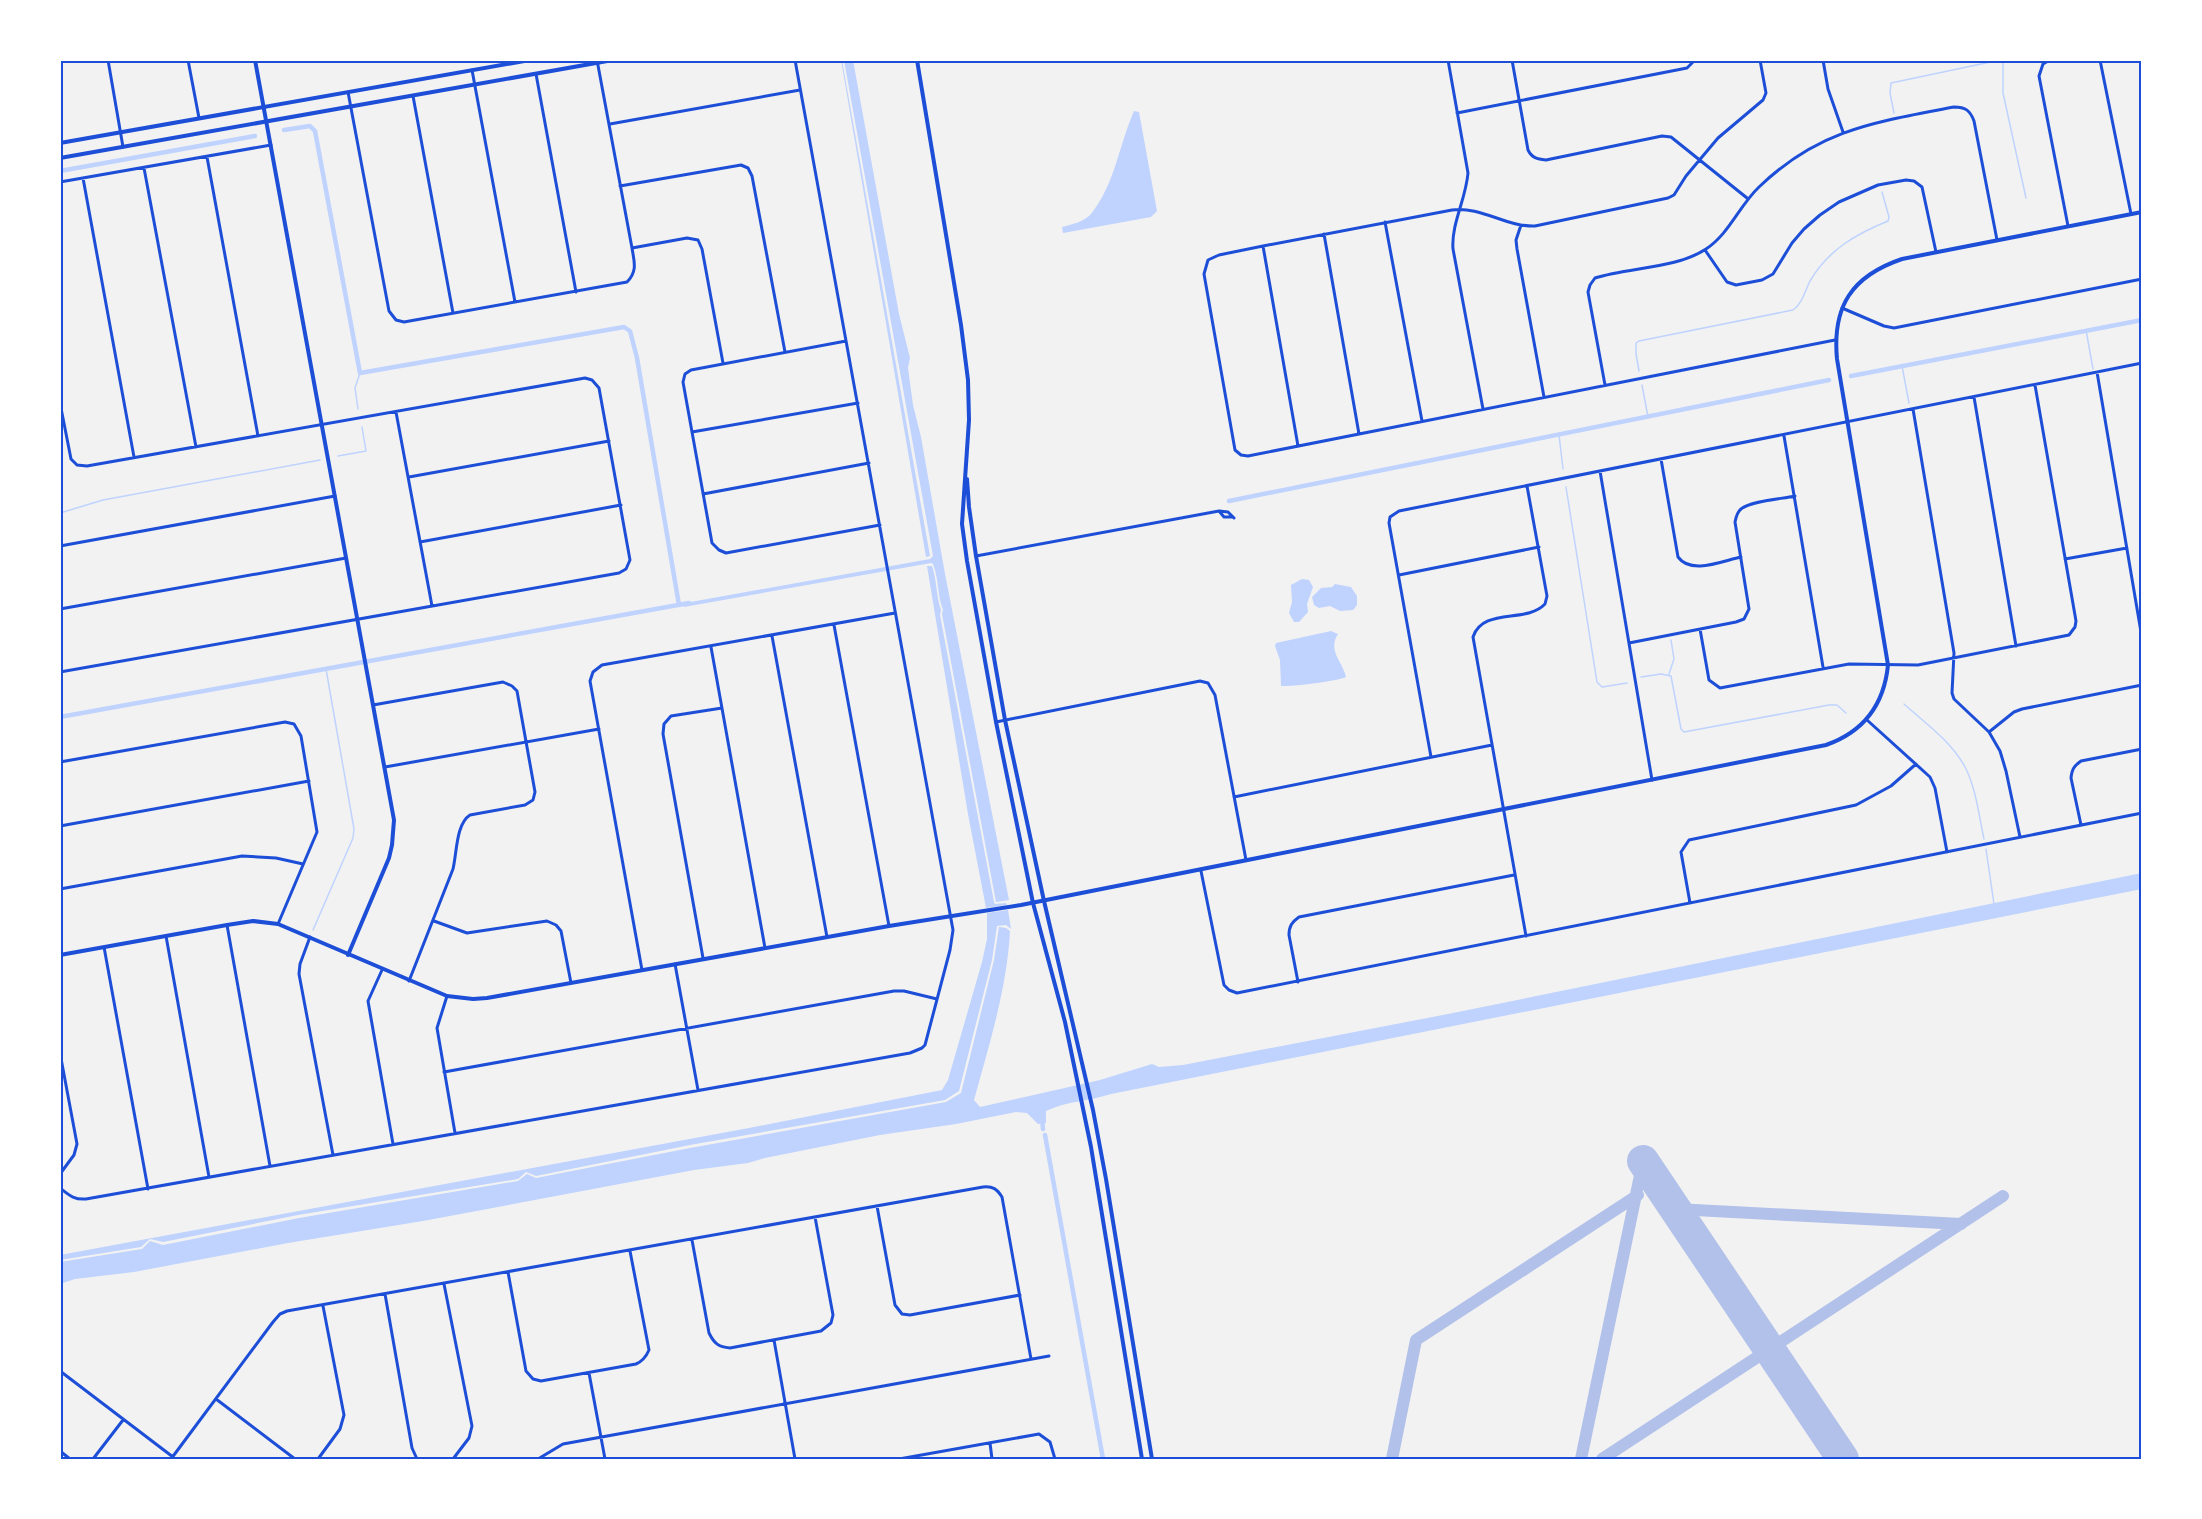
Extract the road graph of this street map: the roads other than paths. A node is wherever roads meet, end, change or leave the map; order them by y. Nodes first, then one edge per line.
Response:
1 (108, 60) edge
2 (188, 60) edge
3 (255, 60) edge
4 (530, 60) edge
5 (613, 60) edge
6 (795, 60) edge
7 (916, 60) edge
8 (1448, 60) edge
9 (1512, 60) edge
10 (1760, 60) edge
11 (1823, 60) edge
12 (2050, 60) edge
13 (2100, 60) edge
14 (597, 61) edge
15 (1694, 61) edge
16 (472, 70) junction
17 (536, 74) junction
18 (474, 85) junction
19 (800, 90) junction
20 (348, 92) junction
21 (413, 96) junction
22 (1519, 101) junction
23 (264, 107) junction
24 (351, 107) junction
25 (1457, 113) junction
26 (199, 118) junction
27 (267, 121) junction
28 (610, 124) junction
29 (120, 132) junction
30 (1843, 132) junction
31 (60, 143) edge
32 (271, 145) junction
33 (123, 147) junction
34 (207, 157) junction
35 (60, 158) edge
36 (1699, 159) junction
37 (144, 168) junction
38 (83, 178) junction
39 (60, 182) edge
40 (620, 186) junction
41 (1747, 198) junction
42 (1461, 209) junction
43 (2142, 212) edge
44 (2131, 214) junction
45 (1385, 222) junction
46 (1521, 225) junction
47 (2068, 226) junction
48 (1324, 234) junction
49 (1997, 240) junction
50 (1263, 246) junction
51 (632, 248) junction
52 (1705, 250) junction
53 (1936, 252) junction
54 (2142, 279) edge
55 (576, 292) junction
56 (515, 303) junction
57 (1842, 308) junction
58 (453, 313) junction
59 (1835, 340) junction
60 (846, 341) junction
61 (785, 352) junction
62 (723, 363) junction
63 (2142, 363) edge
64 (2097, 372) junction
65 (1605, 385) junction
66 (2036, 385) junction
67 (1544, 397) junction
68 (1974, 397) junction
69 (858, 402) junction
70 (60, 403) edge
71 (1913, 409) junction
72 (1483, 410) junction
73 (396, 412) junction
74 (1422, 421) junction
75 (1848, 422) junction
76 (322, 425) junction
77 (692, 432) junction
78 (1359, 434) junction
79 (1784, 435) junction
80 (258, 436) junction
81 (67, 439) junction
82 (60, 441) edge
83 (609, 441) junction
84 (1298, 446) junction
85 (196, 447) junction
86 (134, 457) junction
87 (966, 459) junction
88 (1660, 459) junction
89 (869, 463) junction
90 (1600, 471) junction
91 (409, 477) junction
92 (1527, 486) junction
93 (703, 494) junction
94 (335, 496) junction
95 (1794, 496) junction
96 (621, 505) junction
97 (1233, 518) dead end
98 (880, 525) junction
99 (420, 542) junction
100 (60, 546) edge
101 (1539, 548) junction
102 (2127, 548) junction
103 (976, 556) junction
104 (1741, 557) junction
105 (346, 558) junction
106 (2065, 559) junction
107 (1398, 575) junction
108 (432, 606) junction
109 (60, 609) edge
110 (896, 613) junction
111 (357, 619) junction
112 (2141, 622) edge
113 (834, 625) junction
114 (1700, 629) junction
115 (772, 636) junction
116 (2142, 638) edge
117 (1629, 642) junction
118 (2016, 646) junction
119 (711, 647) junction
120 (1954, 659) junction
121 (1888, 665) junction
122 (1823, 668) junction
123 (60, 672) edge
124 (2142, 685) edge
125 (373, 705) junction
126 (722, 708) junction
127 (1005, 720) junction
128 (1868, 720) junction
129 (996, 722) junction
130 (599, 729) junction
131 (1989, 732) junction
132 (527, 742) junction
133 (1492, 745) junction
134 (2142, 749) edge
135 (1431, 757) junction
136 (60, 762) edge
137 (1916, 764) junction
138 (385, 767) junction
139 (1652, 780) junction
140 (309, 781) junction
141 (1234, 797) junction
142 (1503, 810) junction
143 (2142, 813) edge
144 (60, 825) edge
145 (2081, 825) junction
146 (2020, 837) junction
147 (1947, 852) junction
148 (1246, 862) junction
149 (303, 864) junction
150 (1201, 871) junction
151 (1515, 875) junction
152 (60, 889) edge
153 (1044, 901) junction
154 (1033, 903) junction
155 (1690, 903) junction
156 (950, 915) junction
157 (434, 921) junction
158 (278, 924) junction
159 (227, 925) junction
160 (889, 926) junction
161 (166, 936) junction
162 (1526, 936) junction
163 (310, 937) junction
164 (827, 937) junction
165 (104, 947) junction
166 (765, 948) junction
167 (60, 955) edge
168 (348, 955) junction
169 (703, 958) junction
170 (675, 964) junction
171 (382, 970) junction
172 (642, 970) junction
173 (409, 981) junction
174 (1298, 982) junction
175 (571, 983) junction
176 (447, 996) junction
177 (937, 999) junction
178 (686, 1029) junction
179 (60, 1053) edge
180 (444, 1072) junction
181 (698, 1090) junction
182 (455, 1133) junction
183 (393, 1144) junction
184 (333, 1155) junction
185 (270, 1166) junction
186 (60, 1174) edge
187 (209, 1178) junction
188 (60, 1188) edge
189 (148, 1189) junction
190 (878, 1206) junction
191 (815, 1217) junction
192 (692, 1239) junction
193 (629, 1250) junction
194 (508, 1272) junction
195 (444, 1284) junction
196 (385, 1294) junction
197 (1020, 1295) junction
198 (323, 1305) junction
199 (774, 1340) junction
200 (1049, 1356) dead end
201 (1031, 1359) junction
202 (60, 1371) edge
203 (589, 1373) junction
204 (216, 1399) junction
205 (785, 1404) junction
206 (123, 1419) junction
207 (601, 1437) junction
208 (989, 1443) junction
209 (60, 1451) edge
210 (172, 1458) edge
211 (70, 1459) edge
212 (93, 1459) edge
213 (295, 1459) edge
214 (318, 1459) edge
215 (417, 1459) edge
216 (453, 1459) edge
217 (538, 1459) edge
218 (605, 1459) edge
219 (795, 1459) edge
220 (899, 1459) edge
221 (992, 1459) edge
222 (1055, 1459) edge
223 (1142, 1459) edge
224 (1152, 1459) edge

1 - 29 street
2 - 26 street
3 - 23 street
4 - 16 street
5 - 14 street
6 - 19 street
7 - 87 street
8 - 25 street
9 - 22 street
10 - 36 street
11 - 30 street
12 - 47 street
13 - 44 street
14 - 17 street
14 - 28 street
15 - 22 street
16 - 18 street
16 - 20 street
17 - 18 street
17 - 55 street
18 - 21 street
18 - 56 street
19 - 28 street
19 - 60 street
20 - 23 street
20 - 24 street
21 - 24 street
21 - 58 street
22 - 25 street
22 - 36 street
23 - 26 street
23 - 27 street
24 - 27 street
24 - 58 street
25 - 42 street
26 - 29 street
27 - 32 street
27 - 33 street
28 - 40 street
29 - 31 street
29 - 33 street
30 - 41 street
30 - 49 street
32 - 34 street
32 - 76 street
33 - 35 street
34 - 37 street
34 - 80 street
36 - 41 street
36 - 46 street
37 - 38 street
37 - 85 street
38 - 39 street
38 - 86 street
40 - 51 street
40 - 61 street
41 - 52 street
42 - 45 street
42 - 46 street
42 - 72 street
43 - 44 street
44 - 47 street
45 - 48 street
45 - 74 street
46 - 67 street
47 - 49 street
48 - 50 street
48 - 78 street
49 - 53 street
50 - 84 street
50 - 84 street
51 - 55 street
51 - 62 street
52 - 53 street
52 - 65 street
53 - 57 street
54 - 57 street
55 - 56 street
56 - 58 street
57 - 59 street
59 - 65 street
59 - 75 street
60 - 61 street
60 - 69 street
61 - 62 street
62 - 77 street
63 - 64 street
64 - 66 street
64 - 102 street
65 - 67 street
66 - 68 street
66 - 106 street
67 - 72 street
68 - 71 street
68 - 118 street
69 - 77 street
69 - 89 street
70 - 81 street
71 - 75 street
71 - 120 street
72 - 74 street
73 - 76 street
73 - 83 street
73 - 91 street
74 - 78 street
75 - 79 street
75 - 121 street
76 - 80 street
76 - 94 street
77 - 93 street
78 - 84 street
79 - 88 street
79 - 95 street
80 - 85 street
81 - 82 street
81 - 86 street
83 - 91 street
83 - 96 street
85 - 86 street
87 - 103 street
87 - 129 street
88 - 90 street
88 - 104 street
89 - 93 street
89 - 98 street
90 - 92 street
90 - 117 street
91 - 99 street
92 - 101 street
92 - 107 street
93 - 98 street
94 - 100 street
94 - 105 street
95 - 104 street
95 - 122 street
96 - 99 street
96 - 108 street
97 - 103 street
98 - 110 street
99 - 108 street
101 - 107 street
101 - 133 street
102 - 106 street
102 - 112 street
103 - 127 street
104 - 114 street
105 - 109 street
105 - 111 street
106 - 118 street
107 - 135 street
108 - 111 street
110 - 113 street
110 - 156 street
111 - 123 street
111 - 125 street
112 - 116 street
113 - 115 street
113 - 160 street
114 - 117 street
114 - 122 street
115 - 119 street
115 - 164 street
117 - 139 street
118 - 120 street
119 - 126 street
119 - 130 street
120 - 121 street
120 - 131 street
121 - 122 street
121 - 128 street
124 - 131 street
125 - 132 street
125 - 138 street
126 - 166 street
126 - 169 street
127 - 129 street
127 - 141 street
127 - 153 street
128 - 137 street
128 - 139 street
129 - 154 street
130 - 132 street
130 - 172 street
131 - 146 street
132 - 138 street
132 - 157 street
133 - 135 street
133 - 142 street
134 - 145 street
135 - 141 street
136 - 140 street
137 - 147 street
137 - 155 street
138 - 168 street
139 - 142 street
140 - 144 street
140 - 149 street
141 - 148 street
142 - 148 street
142 - 151 street
143 - 145 street
145 - 146 street
146 - 147 street
147 - 155 street
148 - 150 street
149 - 152 street
149 - 158 street
150 - 153 street
150 - 174 street
151 - 162 street
151 - 174 street
153 - 154 street
153 - 224 street
154 - 156 street
154 - 223 street
155 - 162 street
156 - 160 street
156 - 177 street
157 - 173 street
157 - 175 street
158 - 159 street
158 - 163 street
159 - 161 street
159 - 185 street
160 - 164 street
161 - 165 street
161 - 187 street
162 - 174 street
163 - 168 street
163 - 184 street
164 - 166 street
165 - 167 street
165 - 189 street
166 - 169 street
168 - 171 street
169 - 170 street
170 - 172 street
170 - 178 street
171 - 173 street
171 - 183 street
172 - 175 street
173 - 176 street
175 - 176 street
176 - 180 street
177 - 178 street
177 - 181 street
178 - 180 street
178 - 181 street
179 - 186 street
180 - 182 street
181 - 182 street
182 - 183 street
183 - 184 street
184 - 185 street
185 - 187 street
187 - 189 street
188 - 189 street
190 - 191 street
190 - 197 street
190 - 197 street
191 - 192 street
191 - 199 street
192 - 193 street
192 - 199 street
193 - 194 street
193 - 203 street
194 - 195 street
194 - 203 street
195 - 196 street
195 - 216 street
196 - 198 street
196 - 215 street
197 - 201 street
198 - 204 street
198 - 214 street
199 - 205 street
200 - 201 street
201 - 205 street
202 - 206 street
203 - 207 street
204 - 210 street
204 - 213 street
205 - 207 street
205 - 219 street
206 - 210 street
206 - 212 street
207 - 217 street
207 - 218 street
208 - 220 street
208 - 221 street
208 - 222 street
209 - 211 street

